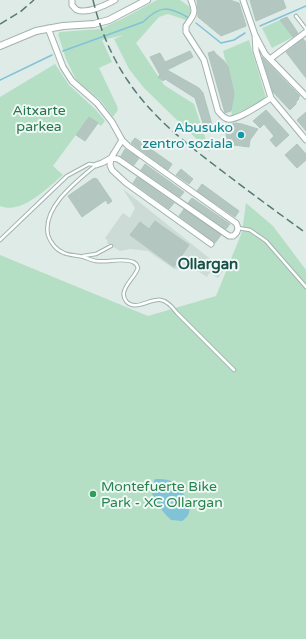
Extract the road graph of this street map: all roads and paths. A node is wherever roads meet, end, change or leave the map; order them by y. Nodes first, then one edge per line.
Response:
1 (72, 0) edge
2 (115, 0) edge
3 (147, 0) edge
4 (191, 0) edge
5 (243, 0) edge
6 (296, 16) dead end
7 (48, 28) junction
8 (306, 29) edge
9 (306, 32) edge
10 (254, 35) junction
11 (0, 46) edge
12 (270, 59) junction
13 (306, 96) edge
14 (271, 98) junction
15 (122, 140) junction
16 (306, 140) edge
17 (111, 158) junction
18 (96, 165) junction
19 (238, 228) junction
20 (0, 240) edge
21 (211, 244) dead end
22 (111, 246) dead end
23 (80, 256) junction
24 (306, 287) edge
25 (234, 370) dead end

1 - 2 street
3 - 7 street
4 - 14 street
5 - 10 street
6 - 8 lane
7 - 11 street
7 - 15 street
9 - 12 street
10 - 12 street
10 - 14 street
12 - 13 street
14 - 16 street
15 - 17 street
15 - 19 street
17 - 18 street
17 - 19 street
17 - 21 street
18 - 20 lane
18 - 23 lane
19 - 24 lane
22 - 23 lane
23 - 25 lane

